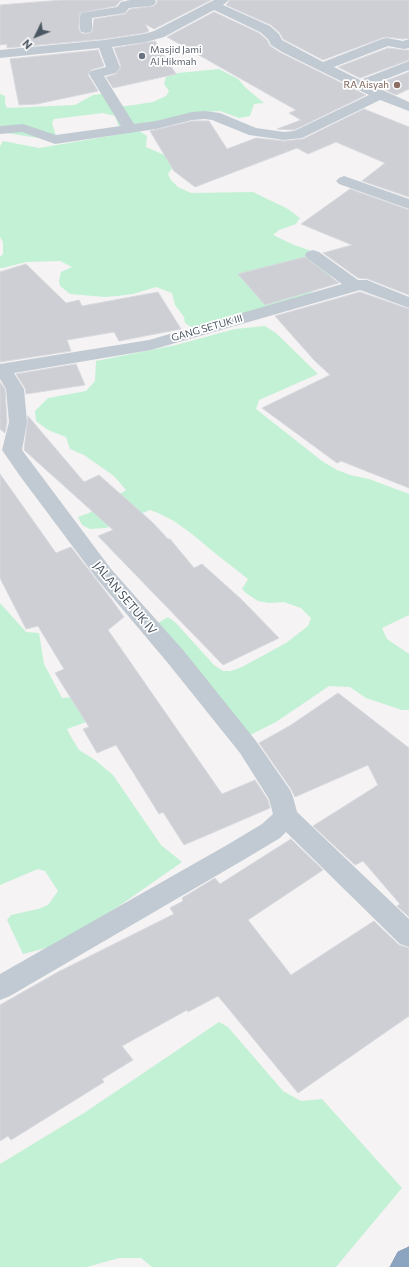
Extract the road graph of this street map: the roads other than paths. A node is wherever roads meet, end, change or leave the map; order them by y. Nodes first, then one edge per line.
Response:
1 (150, 1) edge
2 (218, 2) edge
3 (162, 20) junction
4 (86, 29) dead end
5 (409, 43) edge
6 (104, 44) junction
7 (0, 54) edge
8 (409, 65) edge
9 (324, 66) junction
10 (359, 85) junction
11 (380, 95) junction
12 (409, 107) edge
13 (130, 129) junction
14 (0, 130) edge
15 (344, 181) dead end
16 (409, 204) edge
17 (312, 255) dead end
18 (354, 285) junction
19 (409, 303) edge
20 (0, 370) edge
21 (6, 452) edge
22 (286, 817) junction
23 (409, 936) edge
24 (0, 988) edge
25 (409, 1263) edge
26 (406, 1267) edge

1 - 3 street
1 - 4 street
2 - 3 street
2 - 9 street
3 - 6 street
5 - 9 street
6 - 7 street
6 - 13 street
8 - 10 street
9 - 10 street
10 - 11 street
11 - 12 street
11 - 13 street
13 - 14 street
15 - 16 street
17 - 18 street
18 - 19 street, GANG SETUK III
18 - 20 street, GANG SETUK III
20 - 21 street, JALAN SETUK IV
21 - 22 street, JALAN SETUK IV
22 - 23 street
22 - 24 street
25 - 26 highway

